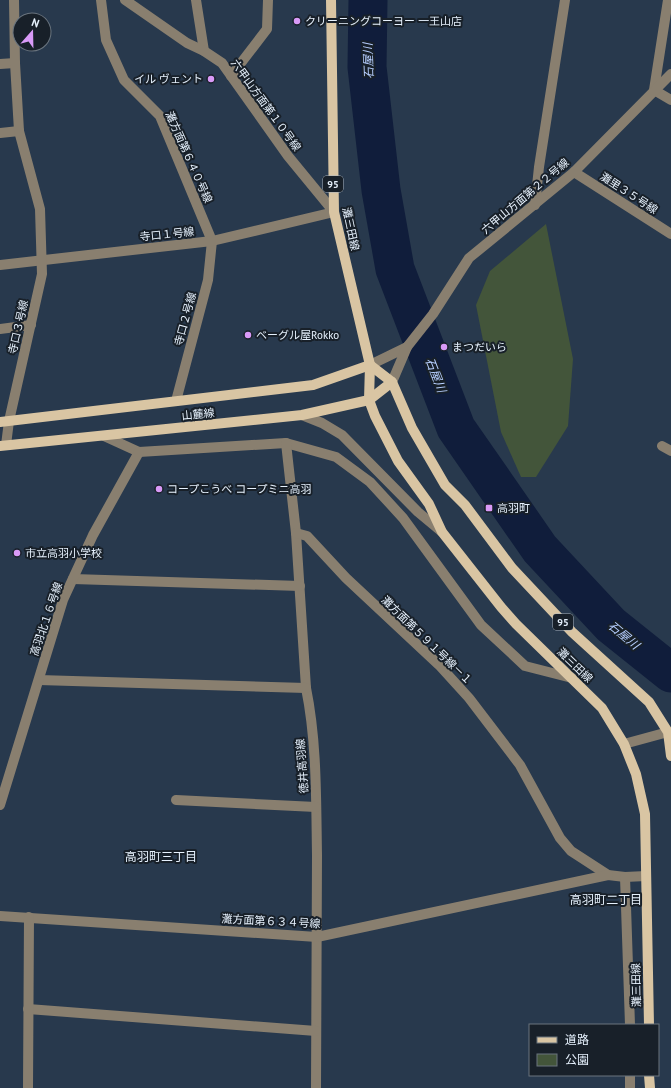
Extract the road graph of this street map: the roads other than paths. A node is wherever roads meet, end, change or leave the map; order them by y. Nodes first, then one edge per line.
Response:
1 (14, 0) edge
2 (101, 0) edge
3 (125, 0) edge
4 (196, 0) edge
5 (268, 0) edge
6 (331, 0) edge
7 (565, 0) edge
8 (668, 0) edge
9 (204, 51) junction
10 (15, 63) junction
11 (0, 64) edge
12 (671, 74) edge
13 (231, 76) junction
14 (654, 90) junction
15 (671, 100) edge
16 (19, 131) junction
17 (0, 133) edge
18 (574, 172) junction
19 (535, 205) junction
20 (334, 212) junction
21 (671, 234) edge
22 (212, 241) junction
23 (41, 260) junction
24 (0, 265) edge
25 (31, 325) junction
26 (0, 329) edge
27 (407, 347) junction
28 (370, 365) junction
29 (392, 382) junction
30 (369, 400) junction
31 (176, 401) junction
32 (302, 415) junction
33 (5, 421) edge
34 (104, 436) junction
35 (286, 443) junction
36 (3, 445) edge
37 (139, 452) junction
38 (442, 532) junction
39 (296, 533) junction
40 (73, 579) junction
41 (300, 586) junction
42 (572, 678) junction
43 (38, 680) junction
44 (306, 688) junction
45 (670, 732) edge
46 (624, 744) junction
47 (671, 756) edge
48 (176, 800) dead end
49 (0, 805) edge
50 (316, 807) junction
51 (608, 875) junction
52 (646, 876) junction
53 (625, 877) junction
54 (0, 916) edge
55 (29, 917) junction
56 (317, 938) junction
57 (28, 1008) junction
58 (630, 1024) edge
59 (649, 1024) edge
60 (316, 1030) junction
61 (630, 1076) edge
62 (649, 1076) edge
63 (28, 1088) edge
64 (316, 1088) edge
65 (630, 1088) edge
66 (650, 1088) edge

1 - 10 street, 寺口３号線
2 - 22 street, 灘方面第６４０号線
3 - 9 street, 六甲山方面第１０号線
4 - 9 street
5 - 13 street
6 - 20 main road, 灘三田線 / 95
7 - 19 street
8 - 14 street
9 - 13 street, 六甲山方面第１０号線
10 - 11 street
10 - 16 street, 寺口３号線
12 - 14 street, 六甲山方面第２２号線
13 - 20 street, 六甲山方面第１０号線
14 - 15 street
14 - 18 street, 六甲山方面第２２号線
16 - 17 street
16 - 23 street, 寺口３号線
18 - 19 street, 六甲山方面第２２号線
18 - 21 street, 灘里３５号線
19 - 27 street, 六甲山方面第２２号線
20 - 22 street, 寺口１号線
20 - 28 main road, 灘三田線 / 95
22 - 23 street, 寺口１号線
22 - 31 street, 寺口２号線
23 - 24 street, 寺口１号線
23 - 25 street, 寺口３号線
25 - 26 street
25 - 33 street, 寺口３号線
27 - 28 street
27 - 29 street
28 - 29 main road, 灘三田線 / 95
28 - 30 main road, 灘三田線 / 95
28 - 31 main road, 山麓線
29 - 30 main road, 山麓線
29 - 45 main road, 灘三田線 / 95
30 - 32 main road, 山麓線
30 - 38 main road, 灘三田線 / 95
31 - 33 main road, 山麓線
32 - 34 main road, 山麓線
32 - 38 street
33 - 36 street, 寺口３号線
34 - 36 main road, 山麓線
34 - 37 street
35 - 37 street
35 - 39 street, 徳井高羽線
35 - 42 street
37 - 40 street, 高羽北１６号線
38 - 42 main road, 灘三田線 / 95
39 - 41 street, 徳井高羽線
39 - 51 street, 灘方面第５９１号線－１
40 - 41 street
40 - 43 street, 高羽北１６号線
41 - 44 street, 徳井高羽線
42 - 46 main road, 灘三田線 / 95
43 - 44 street
43 - 49 street, 高羽北１６号線
44 - 50 street, 徳井高羽線
45 - 46 street
45 - 47 main road, 灘三田線 / 95
46 - 52 main road, 灘三田線 / 95
48 - 50 street
50 - 56 street, 徳井高羽線
51 - 53 street, 灘方面第５９１号線－１
51 - 56 street, 灘方面第６３４号線
52 - 53 street, 灘方面第５９１号線－１
52 - 59 main road, 灘三田線 / 95
53 - 58 street
54 - 55 street, 灘方面第６３４号線
55 - 56 street, 灘方面第６３４号線
55 - 57 street
56 - 60 street, 徳井高羽線
57 - 60 street
57 - 63 street
60 - 64 street, 徳井高羽線
61 - 65 street
62 - 66 main road

